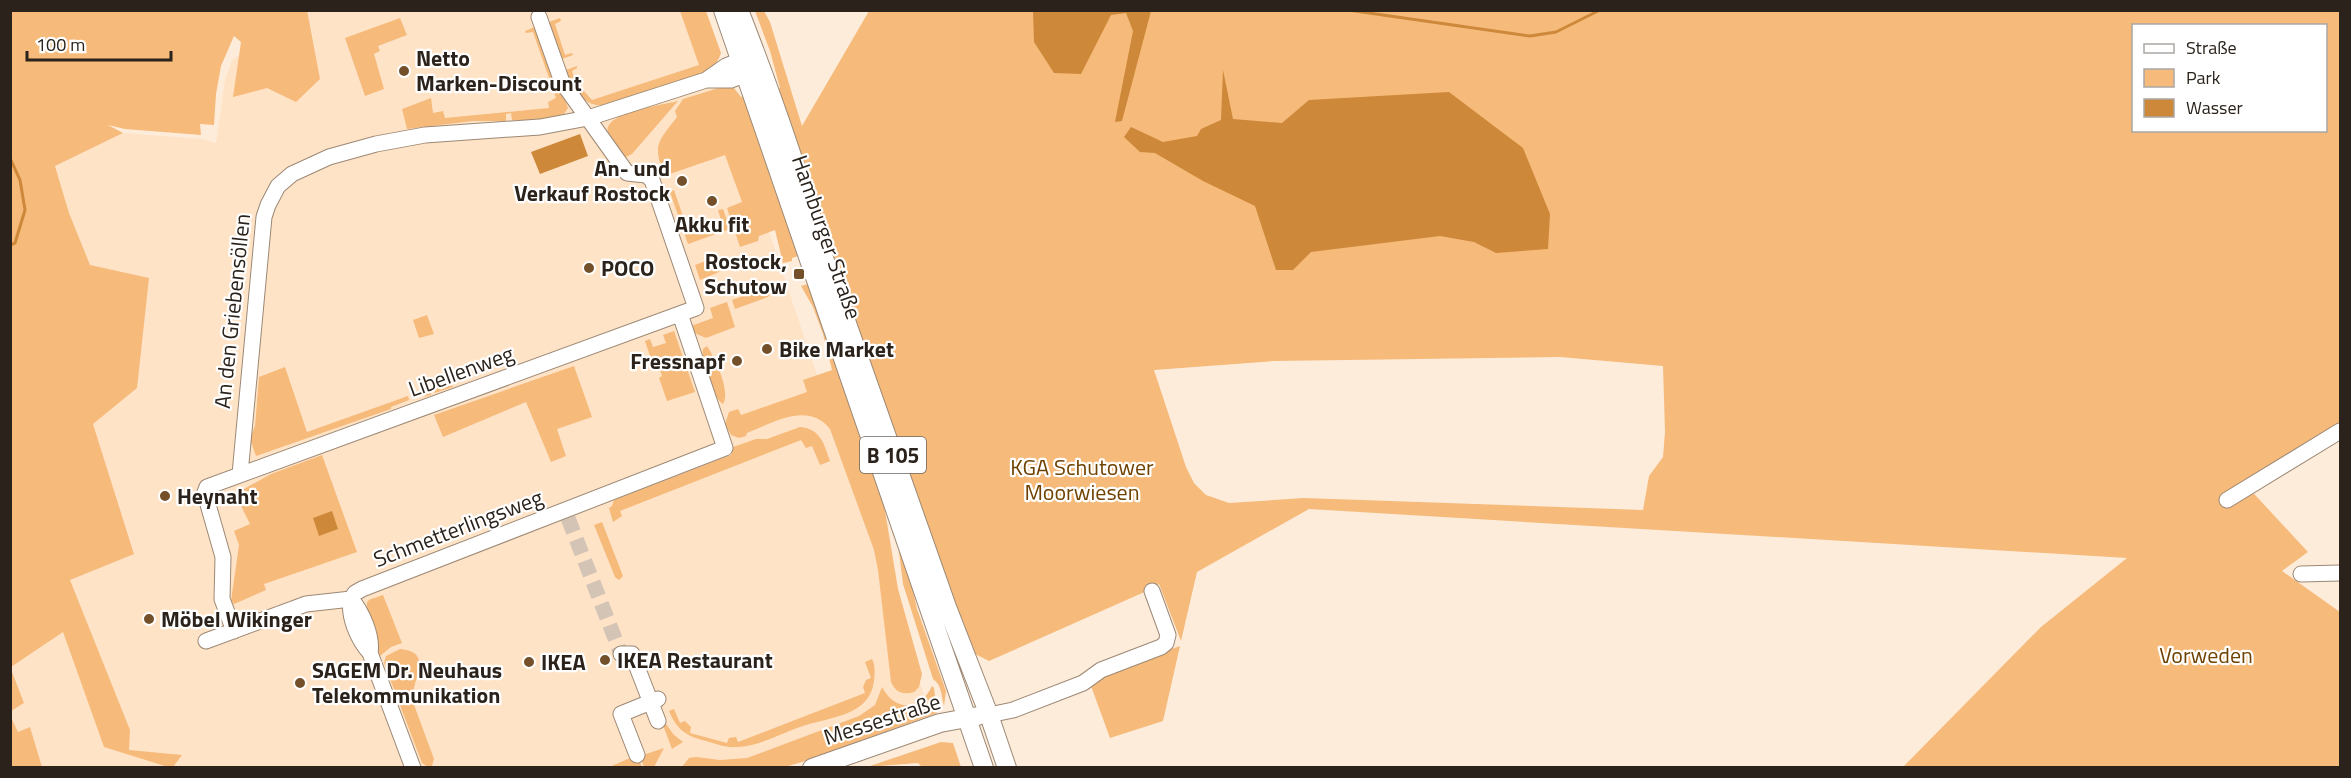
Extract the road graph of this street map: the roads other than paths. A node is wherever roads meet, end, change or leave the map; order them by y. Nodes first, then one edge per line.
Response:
1 (723, 10) edge
2 (739, 10) edge
3 (539, 17) dead end
4 (751, 64) junction
5 (588, 118) junction
6 (680, 314) junction
7 (2340, 431) edge
8 (240, 474) junction
9 (2227, 500) dead end
10 (2340, 573) edge
11 (2301, 574) dead end
12 (1152, 591) dead end
13 (351, 599) junction
14 (234, 631) junction
15 (206, 641) dead end
16 (621, 654) tunnel mouth
17 (655, 701) junction
18 (989, 715) junction
19 (966, 718) junction
20 (658, 721) dead end
21 (637, 755) dead end
22 (413, 768) edge
23 (812, 768) edge
24 (984, 768) edge
25 (1006, 768) edge

1 - 4 main road, Hamburger Straße / B 105
2 - 4 main road, Hamburger Straße / B 105
3 - 5 street
4 - 5 street, An den Griebensöllen
4 - 18 main road, Hamburger Straße / B 105
4 - 19 main road, Hamburger Straße / B 105
5 - 6 street, Libellenweg
5 - 8 street, An den Griebensöllen
6 - 8 street, Libellenweg
6 - 13 street, Schmetterlingsweg
7 - 9 street
8 - 14 street
10 - 11 street
12 - 18 street
13 - 14 street, Schmetterlingsweg
13 - 22 street
14 - 15 street, Schmetterlingsweg
16 - 17 street
17 - 20 street
17 - 21 street
18 - 19 main road, Messestraße
18 - 25 main road, B 105
19 - 23 main road, Messestraße
19 - 24 main road, B 105

